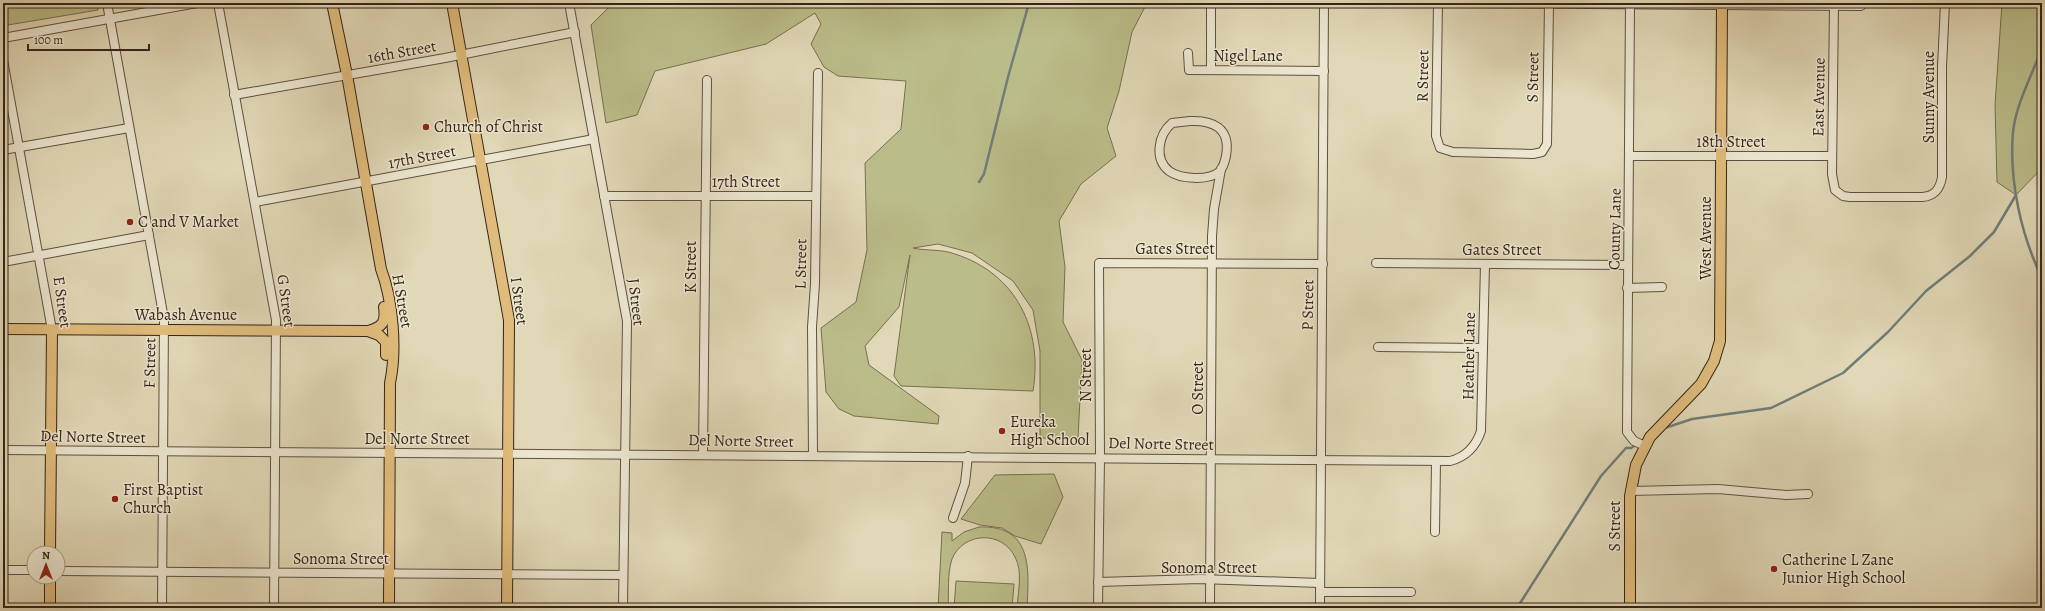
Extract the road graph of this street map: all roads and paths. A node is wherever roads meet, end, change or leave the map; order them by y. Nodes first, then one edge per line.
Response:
1 (107, 3) edge
2 (197, 3) edge
3 (218, 3) edge
4 (332, 3) edge
5 (452, 3) edge
6 (569, 3) edge
7 (1211, 3) edge
8 (1324, 3) edge
9 (1352, 3) edge
10 (1433, 3) edge
11 (1438, 3) edge
12 (1442, 3) edge
13 (1493, 3) edge
14 (1945, 3) edge
15 (1549, 4) edge
16 (1630, 4) edge
17 (1722, 5) edge
18 (1834, 5) edge
19 (1861, 6) dead end
20 (109, 19) junction
21 (574, 32) junction
22 (3, 38) edge
23 (1188, 53) dead end
24 (461, 54) junction
25 (3, 60) edge
26 (1211, 70) junction
27 (1324, 71) junction
28 (818, 73) dead end
29 (347, 75) junction
30 (707, 80) dead end
31 (234, 95) junction
32 (129, 128) junction
33 (594, 138) junction
34 (20, 146) junction
35 (3, 150) edge
36 (1544, 150) joint
37 (1630, 156) junction
38 (1721, 156) junction
39 (1832, 156) junction
40 (479, 160) junction
41 (1221, 169) junction
42 (366, 181) junction
43 (1835, 190) joint
44 (604, 196) junction
45 (706, 196) junction
46 (816, 196) junction
47 (255, 202) junction
48 (149, 236) junction
49 (40, 256) junction
50 (3, 262) edge
51 (1099, 262) joint
52 (1212, 262) junction
53 (1376, 263) dead end
54 (1323, 264) junction
55 (1485, 264) junction
56 (1628, 265) junction
57 (381, 269) junction
58 (1662, 287) dead end
59 (1627, 288) junction
60 (3, 329) edge
61 (52, 330) junction
62 (164, 330) junction
63 (277, 331) junction
64 (368, 331) junction
65 (1378, 347) dead end
66 (1483, 348) junction
67 (390, 383) junction
68 (1473, 446) joint
69 (1645, 446) junction
70 (3, 450) edge
71 (50, 451) junction
72 (164, 452) junction
73 (275, 453) junction
74 (390, 453) junction
75 (508, 453) junction
76 (625, 454) junction
77 (703, 455) junction
78 (813, 456) junction
79 (968, 456) junction
80 (1100, 457) junction
81 (1212, 459) junction
82 (1321, 460) junction
83 (1436, 461) junction
84 (1630, 490) junction
85 (1808, 494) dead end
86 (953, 518) dead end
87 (1435, 532) dead end
88 (50, 545) edge
89 (3, 570) edge
90 (26, 570) edge
91 (66, 571) edge
92 (163, 571) junction
93 (274, 572) junction
94 (389, 573) junction
95 (506, 574) junction
96 (623, 575) junction
97 (1210, 580) junction
98 (1098, 582) junction
99 (50, 585) edge
100 (1320, 588) junction
101 (1411, 592) dead end
102 (50, 608) edge
103 (162, 608) edge
104 (274, 608) edge
105 (389, 608) edge
106 (507, 608) edge
107 (623, 608) edge
108 (1098, 608) edge
109 (1210, 608) edge
110 (1320, 608) edge
111 (1630, 608) edge

1 - 20 street, F Street
2 - 20 street
3 - 31 street, G Street
4 - 29 main road, H Street
5 - 24 main road, I Street
6 - 21 street, J Street
7 - 26 street
8 - 27 street, P Street
9 - 10 street
11 - 36 street, R Street
12 - 13 street
13 - 15 street
14 - 43 street, Sunny Avenue
15 - 16 street
15 - 36 street, S Street
16 - 17 street
16 - 37 street, County Lane
17 - 18 street
17 - 38 main road, West Avenue
18 - 19 street
18 - 39 street, East Avenue
20 - 22 street
20 - 32 street, F Street
21 - 24 street, 16th Street
21 - 33 street, J Street
23 - 26 street, Nigel Lane
24 - 29 street, 16th Street
24 - 40 main road, I Street
25 - 34 street, E Street
26 - 27 street, Nigel Lane
27 - 54 street, P Street
28 - 46 street, L Street
29 - 31 street, 16th Street
29 - 42 main road, H Street
30 - 45 street, K Street
31 - 47 street, G Street
32 - 34 street
32 - 48 street, F Street
33 - 40 street, 17th Street
33 - 44 street, J Street
34 - 35 street
34 - 49 street, E Street
37 - 38 street, 18th Street
37 - 56 street, County Lane
38 - 39 street, 18th Street
38 - 69 main road, West Avenue
39 - 43 street, East Avenue
40 - 42 street, 17th Street
40 - 75 main road, I Street
41 - 41 street
41 - 52 street, O Street
42 - 47 street, 17th Street
42 - 57 main road, H Street
44 - 45 street, 17th Street
44 - 76 street, J Street
45 - 46 street, 17th Street
45 - 77 street, K Street
46 - 78 street, L Street
47 - 63 street, G Street
48 - 49 street
48 - 62 street, F Street
49 - 50 street
49 - 61 street, E Street
51 - 52 street, Gates Street
51 - 80 street, N Street
52 - 54 street, Gates Street
52 - 81 street, O Street
53 - 55 street, Gates Street
54 - 82 street, P Street
55 - 56 street, Gates Street
55 - 66 street, Heather Lane
56 - 59 street, County Lane
57 - 64 main road
57 - 67 main road, H Street
58 - 59 street
59 - 69 street, County Lane
60 - 61 main road, Wabash Avenue
61 - 62 main road, Wabash Avenue
61 - 71 main road, E Street
62 - 63 main road, Wabash Avenue
62 - 72 street, F Street
63 - 64 main road, Wabash Avenue
63 - 73 street, G Street
64 - 67 main road
65 - 66 street
66 - 68 street, Heather Lane
67 - 74 main road, H Street
68 - 83 street, Del Norte Street
69 - 84 main road, S Street
70 - 71 street, Del Norte Street
71 - 72 street, Del Norte Street
71 - 88 main road, E Street
72 - 73 street, Del Norte Street
72 - 92 street, F Street
73 - 74 street, Del Norte Street
73 - 93 street, G Street
74 - 75 street, Del Norte Street
74 - 94 main road, H Street
75 - 76 street, Del Norte Street
75 - 95 main road, I Street
76 - 77 street, Del Norte Street
76 - 96 street, J Street
77 - 78 street, Del Norte Street
78 - 79 street, Del Norte Street
79 - 80 street, Del Norte Street
79 - 86 street
80 - 81 street, Del Norte Street
80 - 98 street, N Street
81 - 82 street, Del Norte Street
81 - 97 street, O Street
82 - 83 street, Del Norte Street
82 - 100 street, P Street
83 - 87 street
84 - 85 street
84 - 111 main road, S Street
89 - 90 street
91 - 92 street, Sonoma Street
92 - 93 street, Sonoma Street
92 - 103 street, F Street
93 - 94 street, Sonoma Street
93 - 104 street, G Street
94 - 95 street, Sonoma Street
94 - 105 main road, H Street
95 - 96 street, Sonoma Street
95 - 106 main road, I Street
96 - 107 street, J Street
97 - 98 street, Sonoma Street
97 - 100 street, Sonoma Street
97 - 109 street, O Street
98 - 108 street, N Street
99 - 102 main road
100 - 101 street, Sonoma Street
100 - 110 street, P Street

